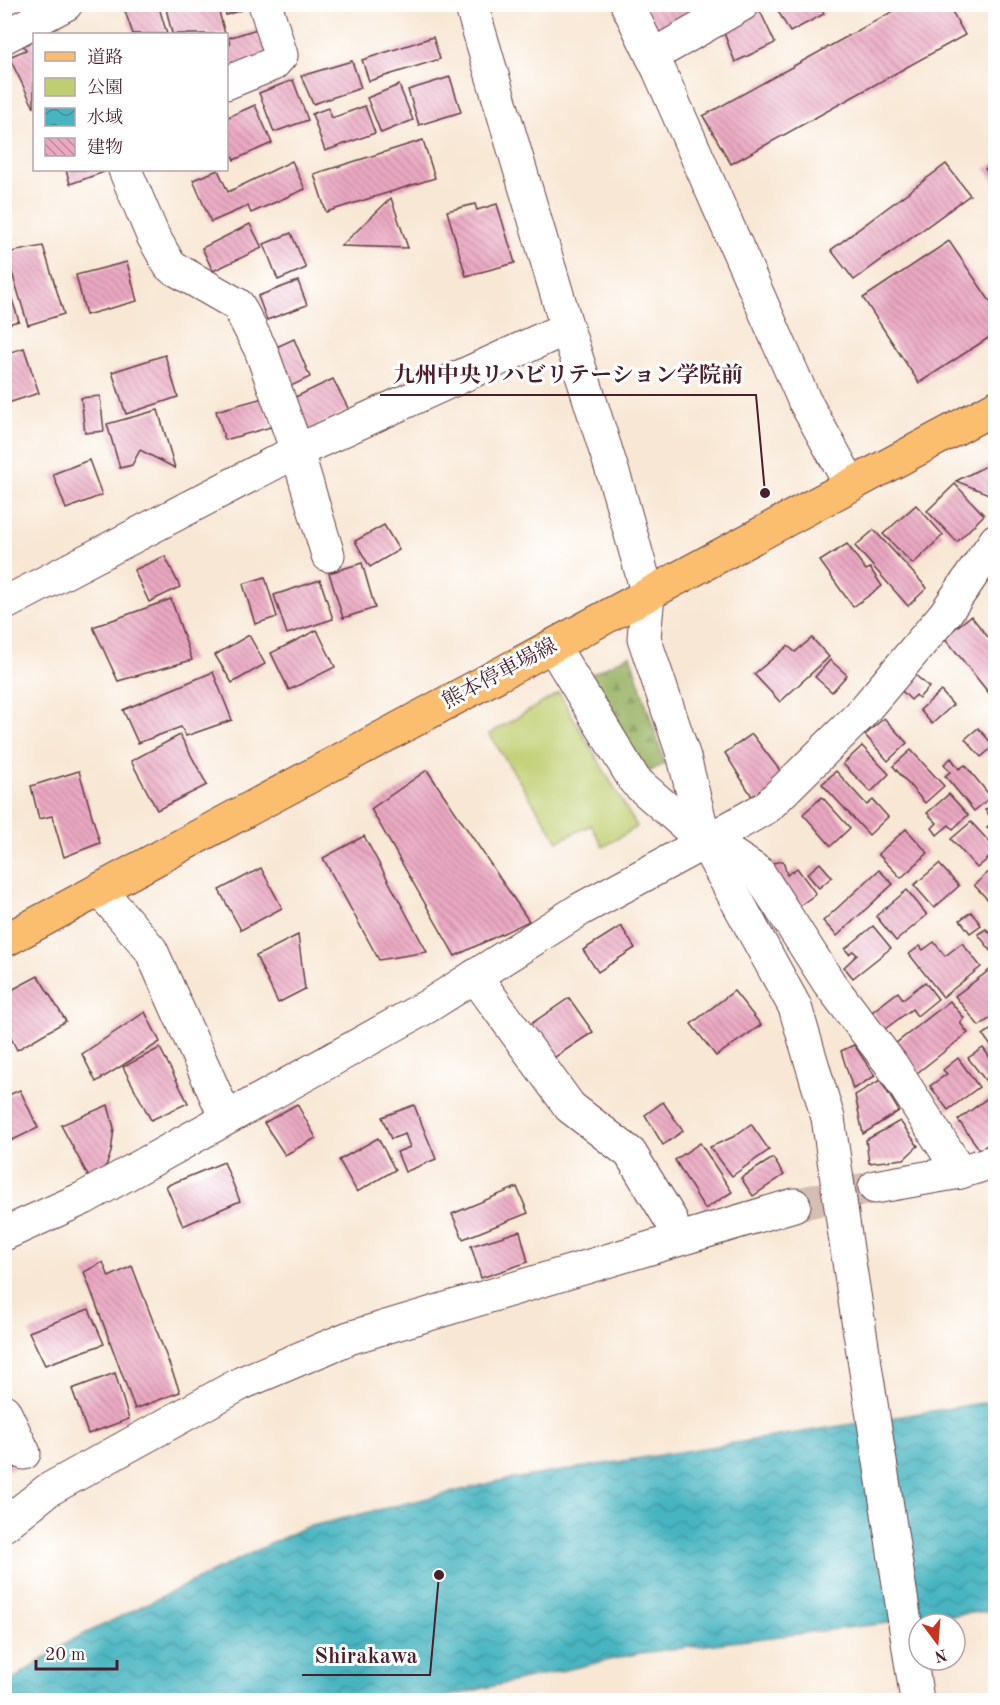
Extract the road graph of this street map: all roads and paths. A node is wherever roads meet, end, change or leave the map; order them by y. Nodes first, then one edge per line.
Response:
1 (66, 4) edge
2 (265, 4) edge
3 (471, 4) edge
4 (627, 4) edge
5 (743, 4) edge
6 (4, 37) edge
7 (652, 56) junction
8 (228, 82) edge
9 (125, 171) edge
10 (567, 328) junction
11 (992, 418) edge
12 (297, 451) junction
13 (851, 485) junction
14 (996, 540) edge
15 (328, 555) dead end
16 (648, 595) junction
17 (4, 604) edge
18 (553, 646) junction
19 (705, 842) junction
20 (100, 890) junction
21 (4, 941) edge
22 (476, 976) junction
23 (226, 1118) junction
24 (996, 1161) edge
25 (960, 1172) junction
26 (875, 1187) tunnel mouth
27 (794, 1205) tunnel mouth
28 (671, 1220) dead end
29 (4, 1234) edge
30 (4, 1411) edge
31 (24, 1453) dead end
32 (4, 1525) edge
33 (916, 1701) edge

1 - 6 street
2 - 8 street
3 - 10 street
4 - 7 street
5 - 7 street
7 - 13 street
9 - 12 street
10 - 12 street
10 - 16 street
11 - 13 main road, 熊本停車場線
12 - 15 street
12 - 17 street
13 - 16 main road, 熊本停車場線
14 - 19 street
16 - 18 main road, 熊本停車場線
16 - 19 street
18 - 19 street
18 - 20 main road, 熊本停車場線
19 - 22 street
19 - 25 street
19 - 33 street
20 - 21 main road, 熊本停車場線
20 - 23 street
22 - 23 street
22 - 28 street
23 - 29 street
24 - 25 street
25 - 26 street
27 - 32 street
30 - 31 street

